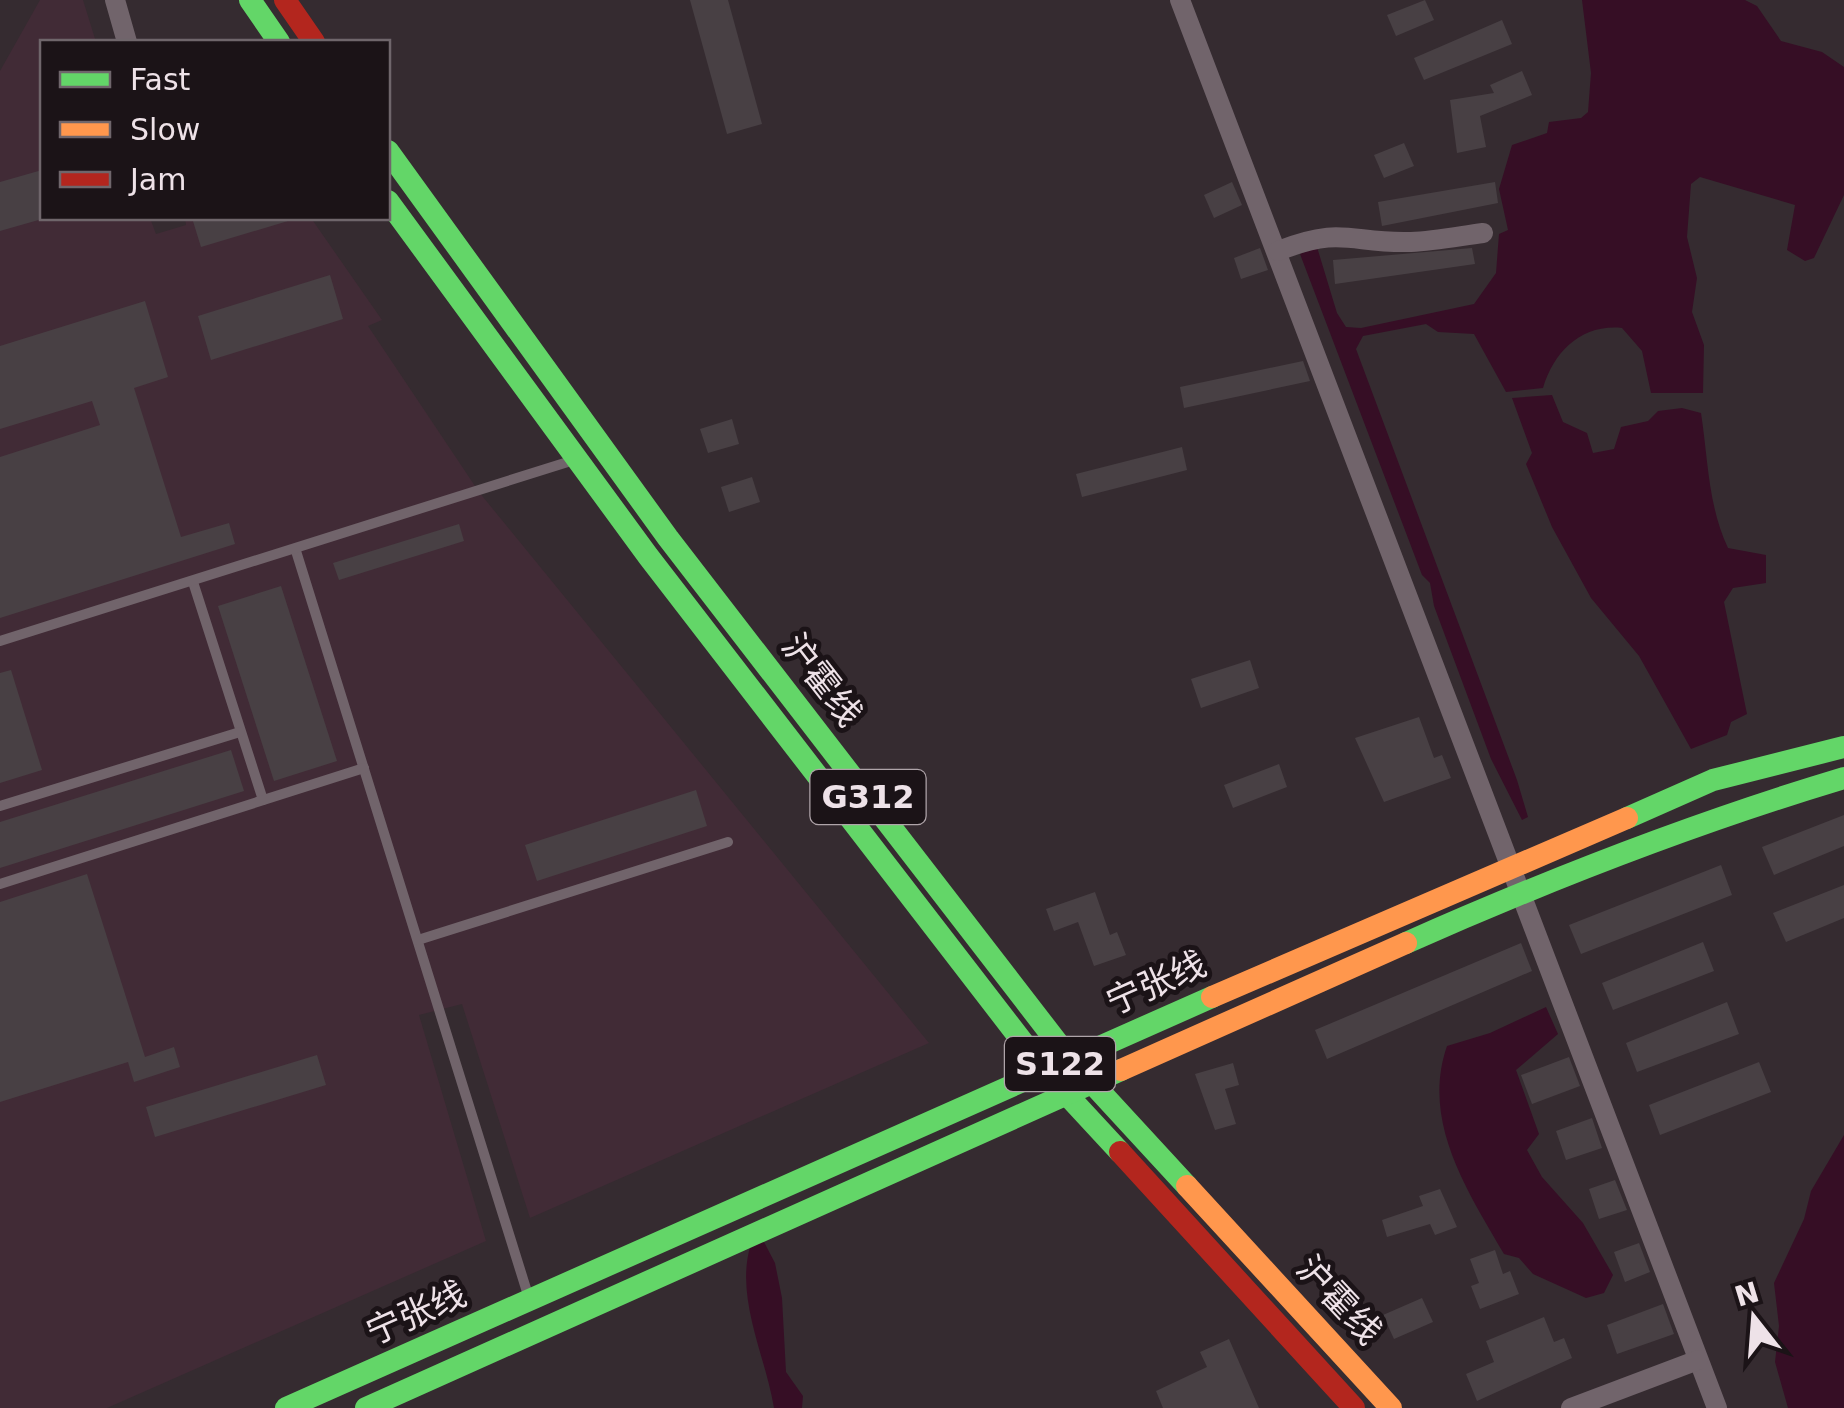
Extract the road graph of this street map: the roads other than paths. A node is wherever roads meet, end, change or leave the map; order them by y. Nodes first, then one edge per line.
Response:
1 (115, 0) edge
2 (250, 0) edge
3 (285, 0) edge
4 (1180, 0) edge
5 (126, 40) edge
6 (278, 40) edge
7 (313, 40) edge
8 (390, 154) edge
9 (390, 204) edge
10 (1483, 233) dead end
11 (1278, 251) junction
12 (597, 442) junction
13 (575, 459) junction
14 (296, 551) junction
15 (193, 582) junction
16 (0, 641) edge
17 (240, 732) junction
18 (1844, 747) edge
19 (364, 768) junction
20 (1844, 778) edge
21 (264, 800) junction
22 (0, 806) edge
23 (728, 842) dead end
24 (1511, 868) junction
25 (0, 884) edge
26 (1520, 892) junction
27 (418, 940) junction
28 (1070, 1060) junction
29 (1044, 1071) junction
30 (1090, 1082) junction
31 (1064, 1092) junction
32 (530, 1300) junction
33 (1698, 1360) junction
34 (286, 1408) edge
35 (366, 1408) edge
36 (1354, 1408) edge
37 (1391, 1408) edge
38 (1571, 1408) edge
39 (1716, 1408) edge

1 - 5 street
2 - 6 main road
3 - 7 main road
4 - 11 street
8 - 12 main road, 沪霍线 / G312
9 - 13 main road, 沪霍线 / G312
10 - 11 street
11 - 24 street
12 - 13 main road
12 - 28 main road, 沪霍线 / G312
13 - 14 lane
13 - 29 main road, 沪霍线 / G312
14 - 15 lane
14 - 19 lane
15 - 16 lane
15 - 17 lane
17 - 21 lane
17 - 22 lane
18 - 24 main road, 宁张线 / S122
19 - 21 lane
19 - 27 lane
20 - 26 main road, 宁张线 / S122
21 - 25 lane
23 - 27 lane
24 - 26 street
24 - 28 main road, 宁张线 / S122
26 - 30 main road, 宁张线 / S122
26 - 33 street
27 - 32 lane
28 - 29 main road, 宁张线 / S122
28 - 30 main road, 沪霍线 / G312
29 - 31 main road, 沪霍线 / G312
29 - 32 main road, 宁张线 / S122
30 - 31 main road, 宁张线 / S122
30 - 37 main road, 沪霍线 / G312
31 - 35 main road, 宁张线 / S122
31 - 36 main road, 沪霍线 / G312
32 - 34 main road, 宁张线 / S122
33 - 38 street
33 - 39 street

